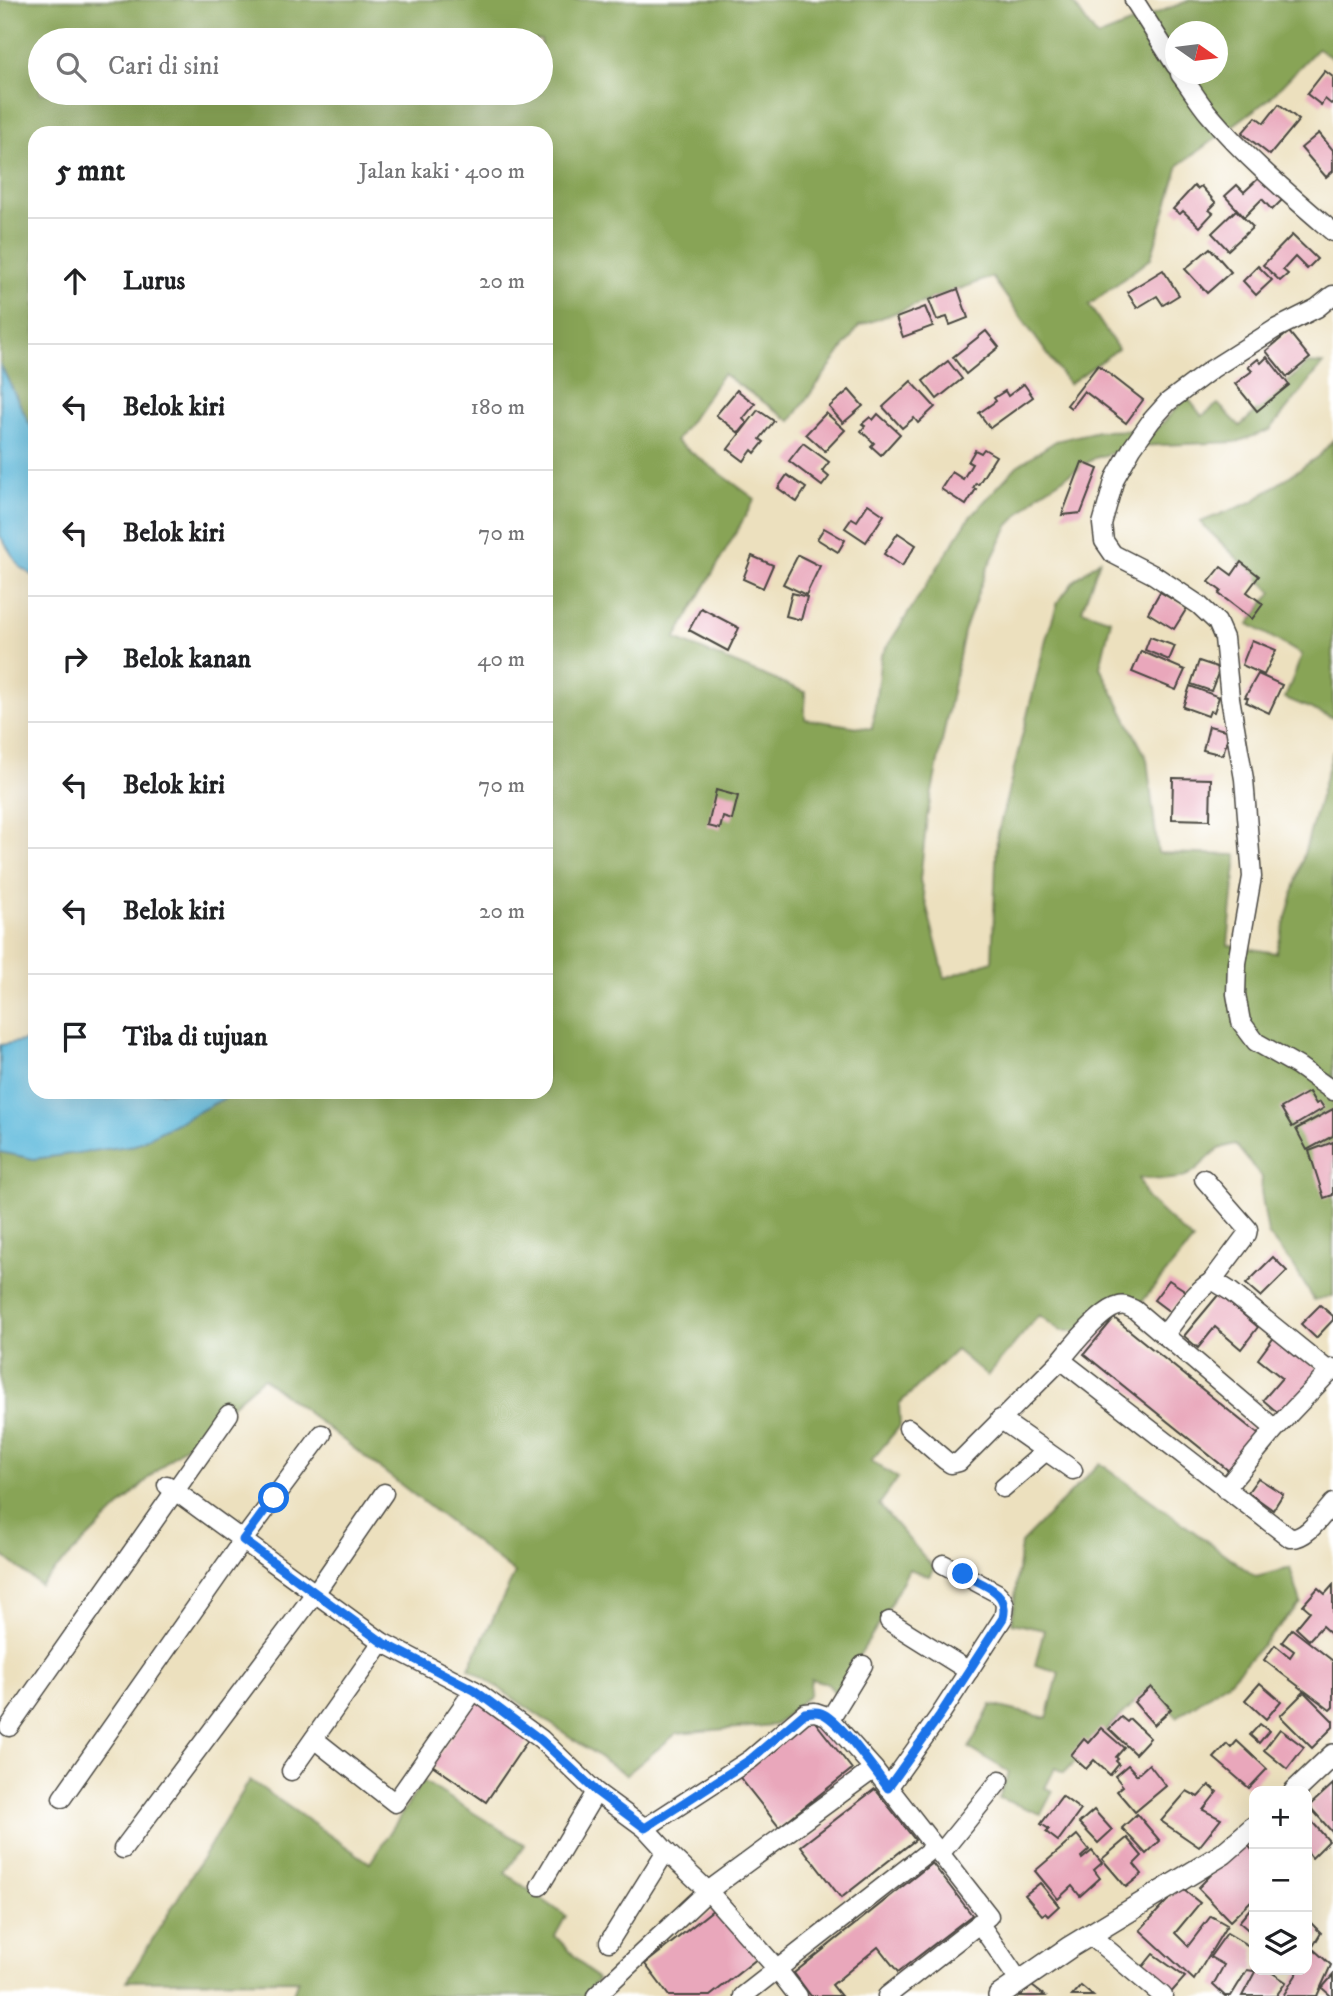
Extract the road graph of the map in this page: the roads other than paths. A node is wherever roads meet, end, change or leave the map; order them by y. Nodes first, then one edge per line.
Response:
1 (1134, 0) edge
2 (1165, 50) edge
3 (1187, 84) edge
4 (1333, 232) edge
5 (1333, 295) edge
6 (1333, 1091) edge
7 (1204, 1179) dead end
8 (1211, 1282) junction
9 (1164, 1335) junction
10 (1061, 1360) junction
11 (1331, 1370) edge
12 (229, 1414) dead end
13 (1000, 1419) junction
14 (908, 1428) dead end
15 (1275, 1430) junction
16 (322, 1434) dead end
17 (1045, 1451) junction
18 (1073, 1470) dead end
19 (172, 1488) junction
20 (1003, 1488) dead end
21 (1225, 1489) junction
22 (384, 1493) dead end
23 (1333, 1503) edge
24 (243, 1540) junction
25 (943, 1564) dead end
26 (316, 1592) junction
27 (888, 1621) dead end
28 (382, 1642) junction
29 (863, 1665) dead end
30 (969, 1671) junction
31 (474, 1690) junction
32 (830, 1719) junction
33 (9, 1727) dead end
34 (314, 1739) junction
35 (1333, 1755) edge
36 (874, 1769) junction
37 (291, 1771) dead end
38 (1000, 1780) dead end
39 (1300, 1786) edge
40 (888, 1788) junction
41 (597, 1792) junction
42 (62, 1798) dead end
43 (645, 1828) junction
44 (1249, 1832) edge
45 (123, 1849) dead end
46 (666, 1851) junction
47 (937, 1851) junction
48 (540, 1886) dead end
49 (708, 1891) junction
50 (979, 1923) junction
51 (1090, 1935) junction
52 (609, 1942) dead end
53 (778, 1970) junction
54 (1020, 1982) junction
55 (596, 1996) edge
56 (743, 1996) edge
57 (798, 1996) edge
58 (887, 1996) edge
59 (999, 1996) edge
60 (1163, 1996) edge

1 - 2 street
3 - 4 street
5 - 6 street
7 - 8 street
8 - 9 street
8 - 11 street
9 - 10 street
9 - 15 street
10 - 13 street
10 - 21 street
11 - 15 street
12 - 19 street
13 - 14 street
13 - 17 street
15 - 21 street
16 - 24 street
17 - 18 street
17 - 20 street
19 - 24 street
19 - 33 street
21 - 23 street
22 - 26 street
24 - 26 street
24 - 42 street
25 - 30 street
26 - 28 street
26 - 45 street
27 - 30 street
28 - 31 street
28 - 34 street
29 - 32 street
30 - 40 street
31 - 34 street
31 - 41 street
32 - 36 street
32 - 43 street
34 - 37 street
35 - 39 street
36 - 40 street
36 - 49 street
38 - 47 street
40 - 47 street
41 - 43 street
41 - 48 street
43 - 46 street
44 - 51 street
46 - 49 street
46 - 52 street
47 - 50 street
47 - 53 street
49 - 53 street
49 - 55 street
50 - 54 street
50 - 58 street
51 - 54 street
51 - 60 street
53 - 56 street
53 - 57 street
54 - 59 street

